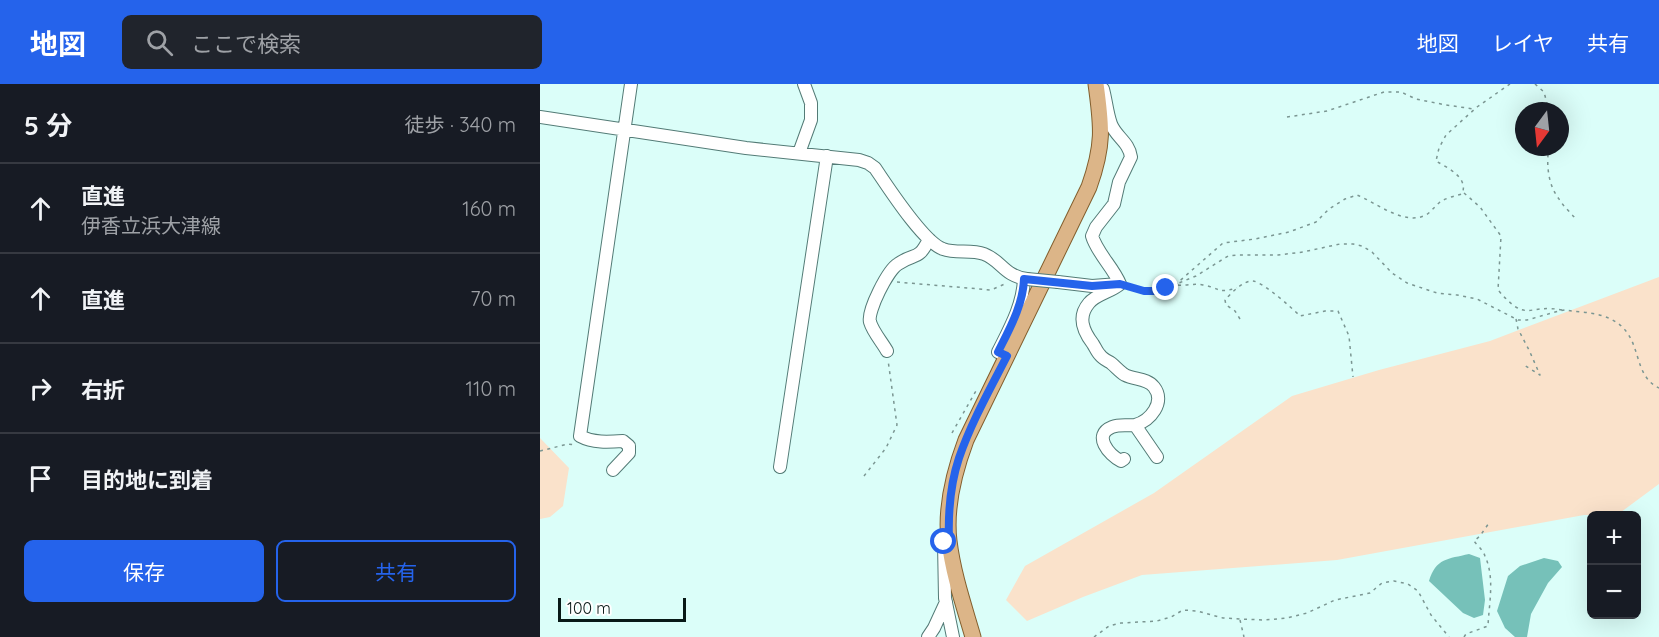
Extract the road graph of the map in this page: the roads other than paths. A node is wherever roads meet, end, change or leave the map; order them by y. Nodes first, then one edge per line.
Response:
1 (631, 84) edge
2 (804, 84) edge
3 (1096, 86) edge
4 (540, 117) edge
5 (624, 130) junction
6 (800, 153) junction
7 (827, 156) junction
8 (929, 239) junction
9 (1024, 279) junction
10 (1120, 284) junction
11 (887, 351) road end
12 (1007, 356) junction
13 (1135, 425) junction
14 (1158, 457) dead end
15 (1124, 459) dead end
16 (780, 467) dead end
17 (613, 470) dead end
18 (949, 541) junction
19 (946, 602) junction
20 (928, 637) edge
21 (953, 637) edge
22 (973, 637) edge

1 - 5 street
2 - 6 street
3 - 10 street
3 - 12 main road
4 - 5 street
5 - 6 street
5 - 17 street
6 - 7 street
7 - 8 street
7 - 16 street
8 - 9 street
8 - 11 street
9 - 10 street, bridge
9 - 12 street
10 - 13 street
12 - 18 main road
13 - 14 street
13 - 15 street
18 - 19 street
18 - 22 main road
19 - 20 street
19 - 21 street

